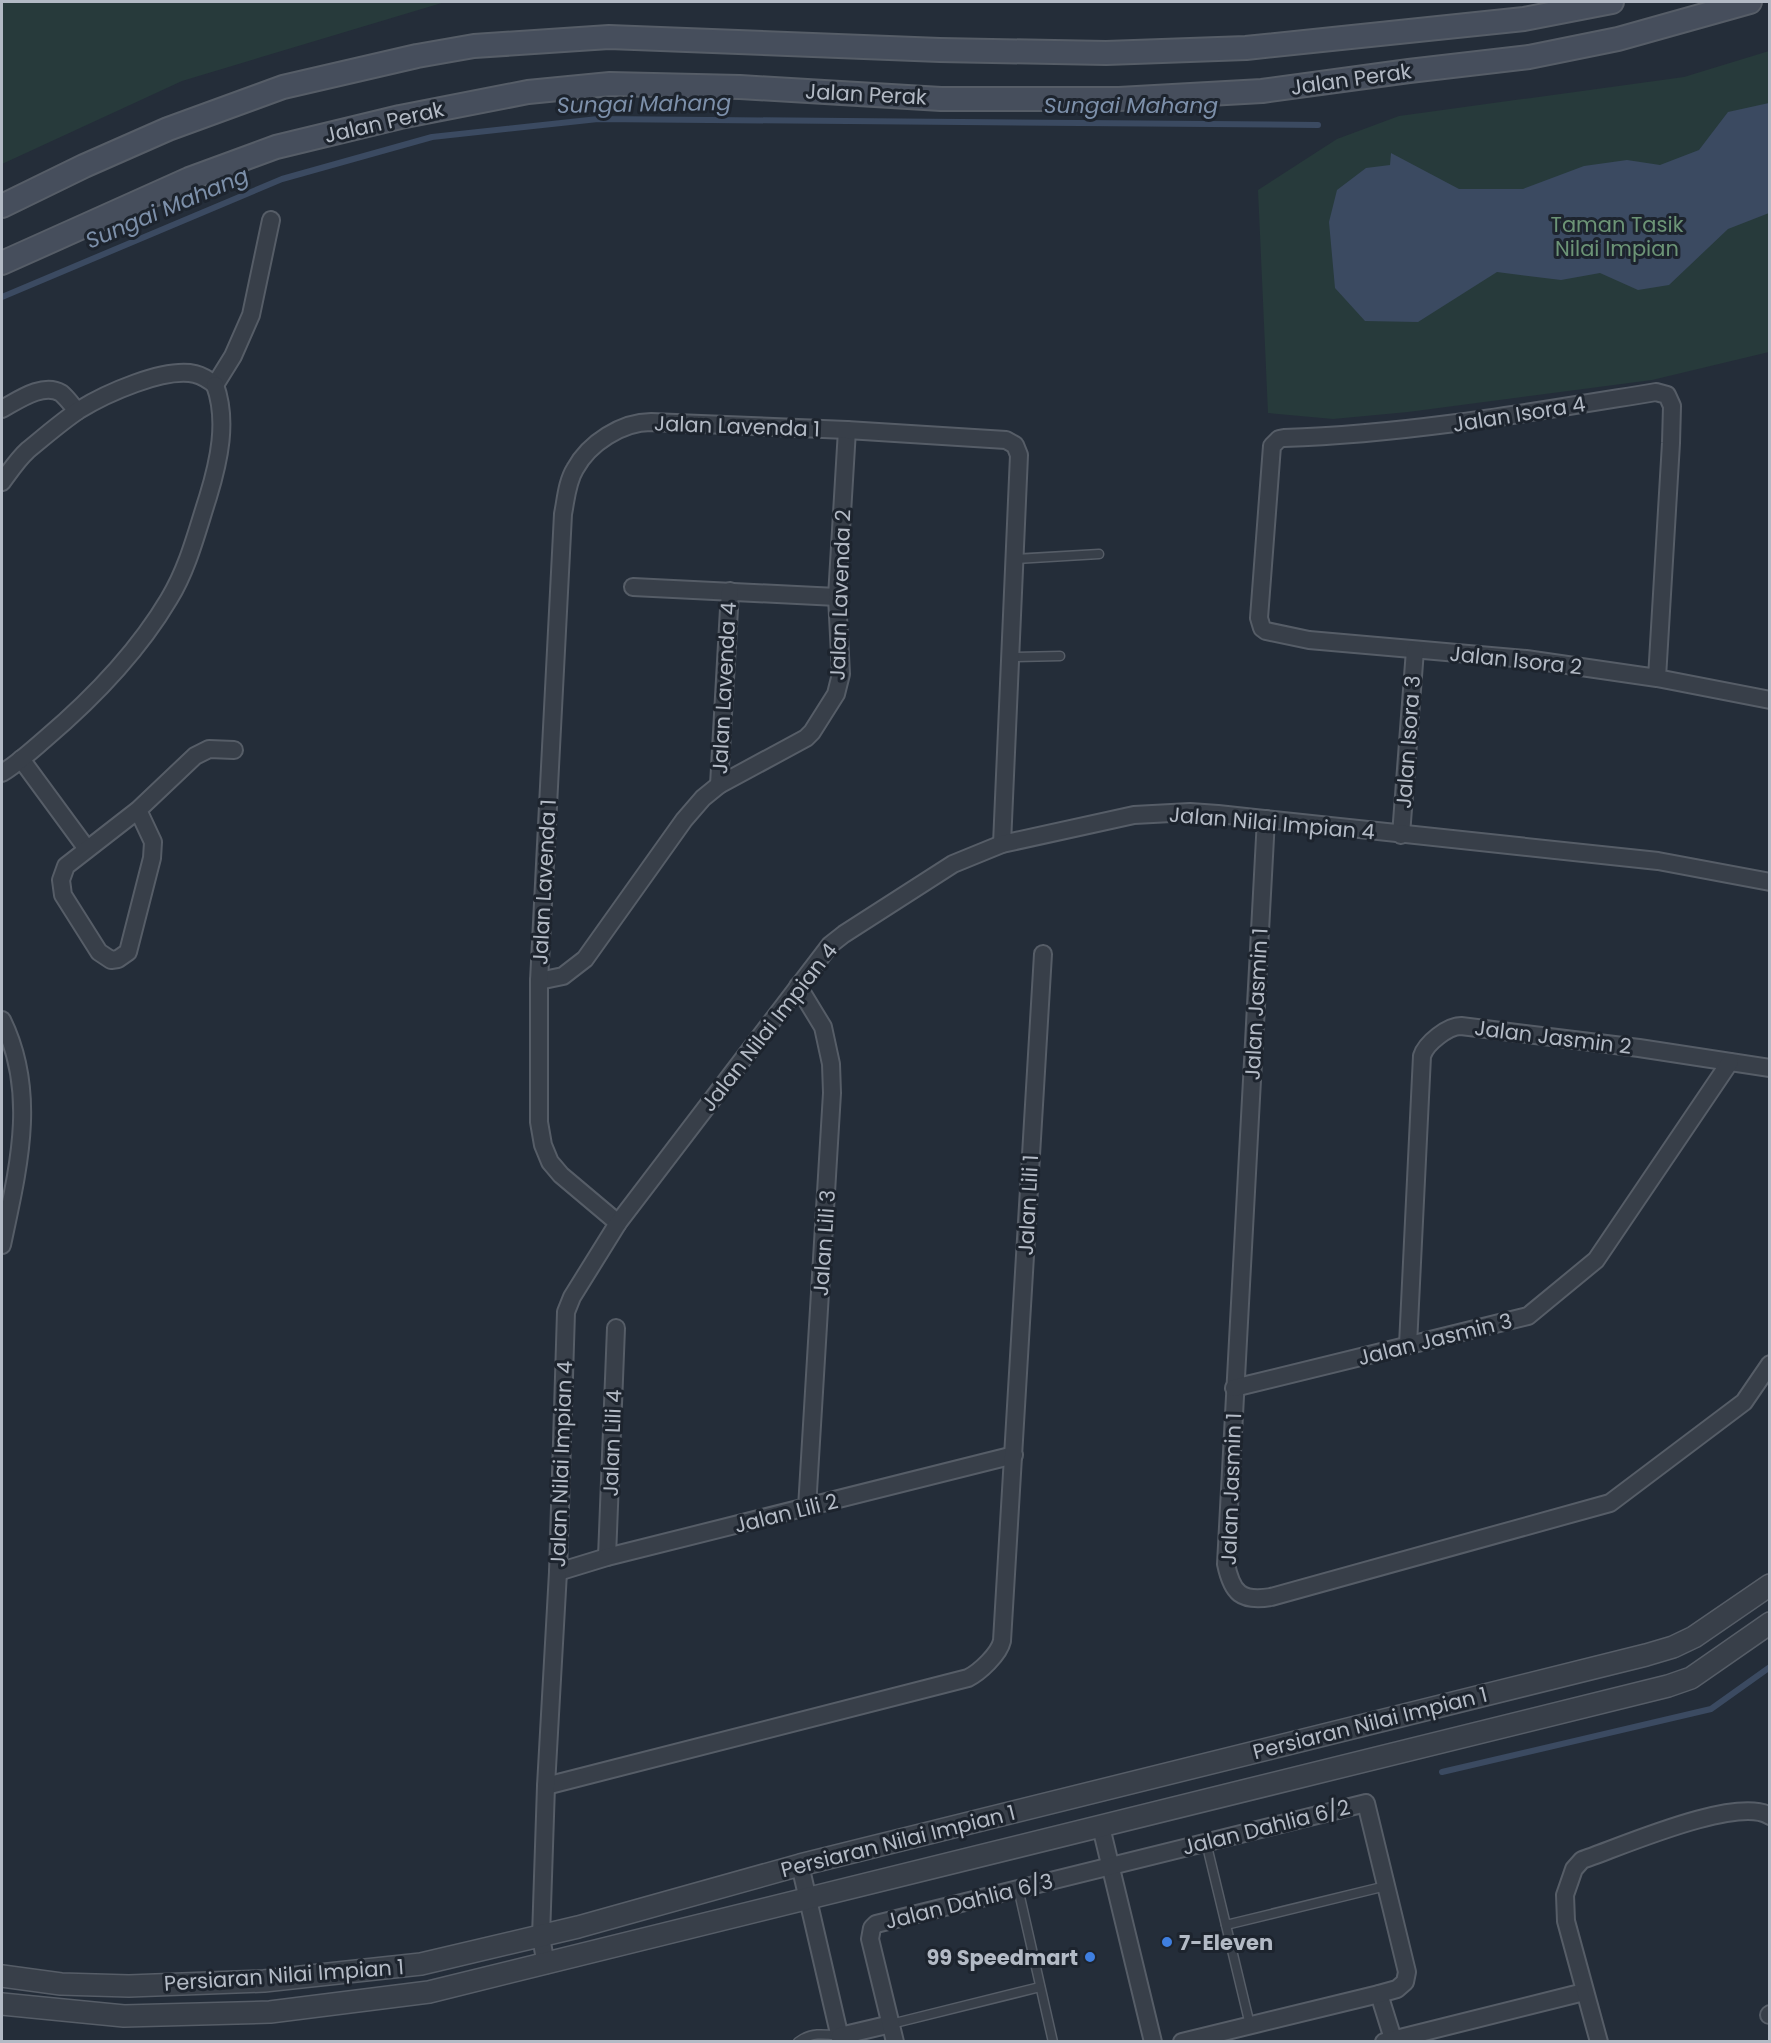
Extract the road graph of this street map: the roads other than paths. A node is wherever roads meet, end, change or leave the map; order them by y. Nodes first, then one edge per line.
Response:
1 (1612, 2) edge
2 (1750, 2) edge
3 (2, 206) edge
4 (271, 220) dead end
5 (2, 263) edge
6 (215, 385) junction
7 (2, 409) edge
8 (77, 411) junction
9 (847, 430) junction
10 (2, 482) edge
11 (1099, 554) dead end
12 (1014, 559) junction
13 (633, 587) dead end
14 (730, 591) junction
15 (837, 597) junction
16 (1262, 628) joint
17 (1415, 650) junction
18 (1060, 656) dead end
19 (1010, 657) junction
20 (1657, 678) junction
21 (1770, 700) edge
22 (234, 750) dead end
23 (21, 759) junction
24 (2, 773) edge
25 (719, 785) junction
26 (138, 810) junction
27 (1266, 819) junction
28 (1401, 835) junction
29 (1002, 844) junction
30 (87, 849) junction
31 (1770, 882) edge
32 (1043, 954) dead end
33 (539, 981) junction
34 (798, 986) junction
35 (2, 1020) edge
36 (1730, 1062) junction
37 (1770, 1068) edge
38 (618, 1223) junction
39 (2, 1245) edge
40 (616, 1328) dead end
41 (1408, 1345) junction
42 (1770, 1364) edge
43 (1234, 1388) junction
44 (1014, 1455) junction
45 (807, 1508) junction
46 (607, 1557) junction
47 (558, 1572) junction
48 (1770, 1585) edge
49 (1770, 1623) edge
50 (546, 1786) junction
51 (1770, 1815) edge
52 (1101, 1827) junction
53 (1206, 1842) junction
54 (800, 1865) junction
55 (1110, 1865) junction
56 (1386, 1886) junction
57 (1018, 1888) junction
58 (808, 1897) junction
59 (1226, 1925) junction
60 (541, 1937) junction
61 (546, 1965) junction
62 (2, 1976) edge
63 (1040, 1987) junction
64 (1584, 1992) junction
65 (1379, 1994) junction
66 (2, 2004) edge
67 (891, 2024) junction
68 (1250, 2025) junction
69 (840, 2039) edge
70 (1390, 2041) edge
71 (798, 2042) edge
72 (895, 2042) edge
73 (1053, 2042) edge
74 (1153, 2042) edge
75 (1182, 2042) edge
76 (1599, 2042) edge

1 - 3 main road, Jalan Perak
2 - 5 main road, Jalan Perak
4 - 6 street
6 - 8 street
6 - 23 street
7 - 8 street
8 - 10 street
9 - 12 street, Jalan Lavenda 1
9 - 15 street, Jalan Lavenda 2
9 - 33 street, Jalan Lavenda 1
11 - 12 lane
12 - 19 street, Jalan Lavenda 1
13 - 14 street
14 - 15 street
14 - 25 street, Jalan Lavenda 4
15 - 25 street, Jalan Lavenda 2
16 - 17 street, Jalan Isora 2
16 - 20 street, Jalan Isora 4
17 - 20 street, Jalan Isora 2
17 - 28 street, Jalan Isora 3
18 - 19 lane
19 - 29 street, Jalan Lavenda 1
20 - 21 street, Jalan Isora 2
22 - 26 street
23 - 24 street
23 - 30 street
25 - 33 street, Jalan Lavenda 2
26 - 30 street
26 - 30 street
27 - 28 street, Jalan Nilai Impian 4
27 - 29 street, Jalan Nilai Impian 4
27 - 43 street, Jalan Jasmin 1
28 - 31 street, Jalan Nilai Impian 4
29 - 34 street, Jalan Nilai Impian 4
32 - 44 street, Jalan Lili 1
33 - 38 street, Jalan Lavenda 1
34 - 38 street, Jalan Nilai Impian 4
34 - 45 street, Jalan Lili 3
35 - 39 street
36 - 37 street, Jalan Jasmin 2
36 - 41 street, Jalan Jasmin 3
36 - 41 street, Jalan Jasmin 2
38 - 47 street, Jalan Nilai Impian 4
40 - 46 street, Jalan Lili 4
41 - 43 street, Jalan Jasmin 3
42 - 43 street, Jalan Jasmin 1
44 - 45 street, Jalan Lili 2
44 - 50 street, Jalan Lili 1
45 - 46 street, Jalan Lili 2
46 - 47 street, Jalan Lili 2
47 - 50 street, Jalan Nilai Impian 4
48 - 54 street, Persiaran Nilai Impian 1
49 - 52 street, Persiaran Nilai Impian 1
50 - 60 street, Jalan Nilai Impian 4
51 - 64 street
52 - 55 street
52 - 58 street, Persiaran Nilai Impian 1
53 - 55 street, Jalan Dahlia 6/2
53 - 56 street, Jalan Dahlia 6/2
53 - 59 lane
54 - 58 street
54 - 60 street, Persiaran Nilai Impian 1
55 - 57 street, Jalan Dahlia 6/3
55 - 74 street
56 - 59 lane
56 - 65 street, Jalan Dahlia 6/2
57 - 63 lane
57 - 67 street, Jalan Dahlia 6/3
58 - 61 street, Persiaran Nilai Impian 1
58 - 69 street
59 - 68 lane
60 - 61 street, Jalan Nilai Impian 4
60 - 62 street, Persiaran Nilai Impian 1
61 - 66 street, Persiaran Nilai Impian 1
63 - 67 lane
63 - 73 lane
64 - 70 street
64 - 76 street
65 - 68 street, Jalan Dahlia 6/2
65 - 70 street
67 - 69 street
67 - 72 street, Jalan Dahlia 6/3
68 - 75 street, Jalan Dahlia 6/2
69 - 71 lane

